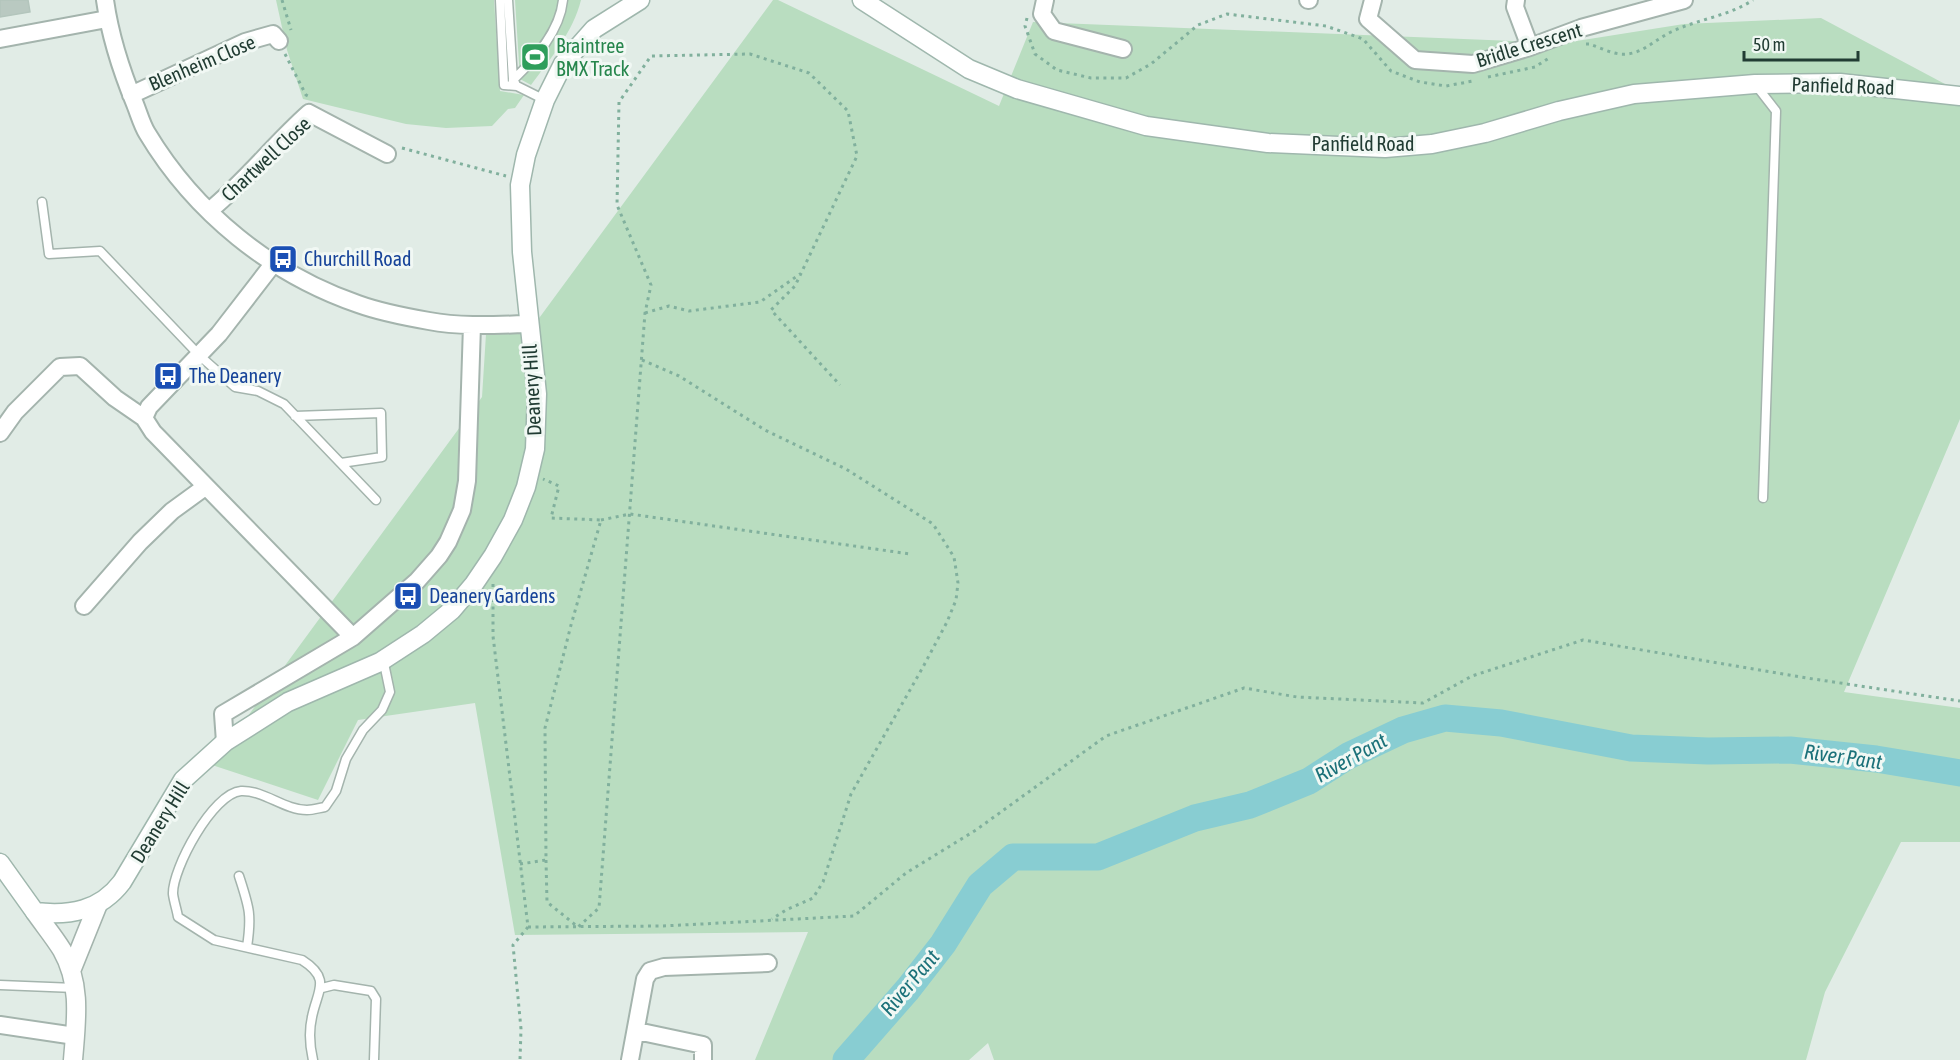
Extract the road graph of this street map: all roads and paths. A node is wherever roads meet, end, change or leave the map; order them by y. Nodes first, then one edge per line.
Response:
1 (105, 0) edge
2 (500, 0) edge
3 (508, 0) edge
4 (563, 0) edge
5 (640, 0) edge
6 (862, 0) edge
7 (1045, 0) edge
8 (1373, 0) edge
9 (1516, 0) edge
10 (1684, 0) edge
11 (1753, 0) edge
12 (1030, 9) dead end
13 (107, 19) junction
14 (276, 35) joint
15 (0, 39) edge
16 (1530, 47) junction
17 (1578, 47) dead end
18 (1123, 49) dead end
19 (1556, 53) dead end
20 (515, 83) junction
21 (1755, 84) junction
22 (131, 94) junction
23 (1960, 96) edge
24 (545, 100) junction
25 (309, 106) junction
26 (391, 149) joint
27 (521, 180) junction
28 (42, 202) dead end
29 (209, 212) junction
30 (273, 264) junction
31 (802, 273) junction
32 (645, 313) junction
33 (528, 324) junction
34 (472, 325) junction
35 (200, 356) junction
36 (642, 360) junction
37 (840, 385) dead end
38 (295, 416) junction
39 (144, 418) junction
40 (0, 433) edge
41 (341, 463) junction
42 (529, 473) junction
43 (205, 487) junction
44 (1763, 498) dead end
45 (376, 500) dead end
46 (630, 514) junction
47 (601, 520) junction
48 (910, 554) dead end
49 (493, 556) junction
50 (84, 606) dead end
51 (353, 637) junction
52 (380, 662) junction
53 (1960, 701) edge
54 (225, 741) junction
55 (546, 860) junction
56 (0, 862) edge
57 (520, 864) junction
58 (239, 876) dead end
59 (98, 904) junction
60 (35, 912) junction
61 (772, 919) junction
62 (528, 927) junction
63 (578, 927) junction
64 (247, 947) junction
65 (768, 963) dead end
66 (73, 980) junction
67 (0, 985) edge
68 (322, 988) junction
69 (0, 1025) edge
70 (637, 1031) junction
71 (75, 1036) junction
72 (73, 1060) edge
73 (313, 1060) edge
74 (374, 1060) edge
75 (520, 1060) edge
76 (630, 1060) edge
77 (703, 1060) edge

1 - 13 street
2 - 20 lane
3 - 20 lane
4 - 20 lane
5 - 24 main road, Deanery Hill
6 - 21 main road, Panfield Road
7 - 18 street
8 - 16 street, Bridle Crescent
9 - 16 street
10 - 16 street, Bridle Crescent
11 - 17 path
12 - 19 path
13 - 15 street
13 - 22 street
14 - 22 street, Blenheim Close
14 - 25 path
20 - 24 lane
21 - 23 main road, Panfield Road
21 - 44 lane
22 - 29 street
24 - 27 main road, Deanery Hill
25 - 26 street, Chartwell Close
25 - 29 street, Chartwell Close
26 - 27 path
27 - 33 main road, Deanery Hill
28 - 35 lane
29 - 30 street
30 - 34 street
30 - 35 street
31 - 32 path
31 - 32 path
31 - 37 path
32 - 36 path
33 - 34 street
33 - 42 main road, Deanery Hill
34 - 51 street
35 - 38 lane
35 - 39 street
36 - 46 path
36 - 61 path
38 - 41 lane
38 - 41 lane
39 - 40 street
39 - 43 street
41 - 45 lane
42 - 47 path
42 - 49 main road, Deanery Hill
43 - 50 street
43 - 51 street
46 - 47 path
46 - 48 path
46 - 63 path
47 - 55 path
49 - 52 main road, Deanery Hill
49 - 57 path
51 - 54 street
52 - 54 main road, Deanery Hill
52 - 64 lane
53 - 61 path
54 - 59 main road, Deanery Hill
55 - 57 path
55 - 63 path
56 - 60 main road
57 - 62 path
58 - 64 lane
59 - 60 main road, Deanery Hill
59 - 66 main road, Deanery Hill
60 - 66 main road
61 - 63 path
62 - 63 path
62 - 75 path
64 - 68 lane
65 - 70 street
66 - 67 lane
66 - 71 main road
68 - 73 lane
68 - 74 lane
69 - 71 street
70 - 76 street
70 - 77 street
71 - 72 main road

